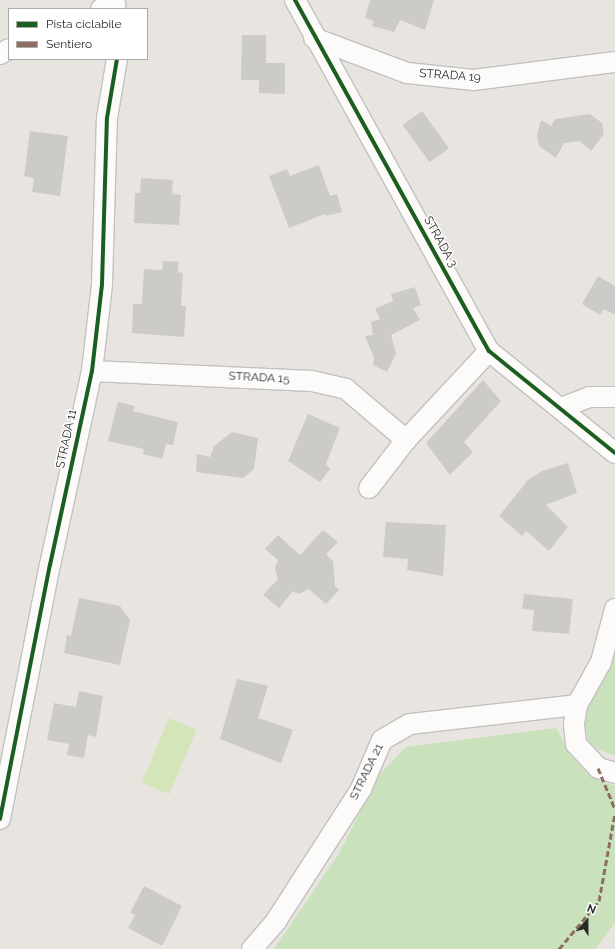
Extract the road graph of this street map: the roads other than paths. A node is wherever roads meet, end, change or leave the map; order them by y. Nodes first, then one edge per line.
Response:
1 (296, 0) edge
2 (314, 38) junction
3 (117, 60) edge
4 (615, 62) edge
5 (489, 351) junction
6 (92, 371) junction
7 (615, 397) edge
8 (561, 408) junction
9 (406, 440) junction
10 (615, 453) edge
11 (369, 488) dead end
12 (615, 609) edge
13 (577, 705) junction
14 (615, 773) edge
15 (0, 819) edge
16 (252, 949) edge

1 - 2 street, STRADA 3
2 - 4 street, STRADA 19
2 - 5 street, STRADA 3
3 - 6 street, STRADA 11
5 - 8 street, STRADA 3
5 - 9 street
6 - 9 street, STRADA 15
6 - 15 street, STRADA 11
7 - 8 street
8 - 10 street, STRADA 3
9 - 11 street
12 - 13 street
13 - 14 street
13 - 16 street, STRADA 21

